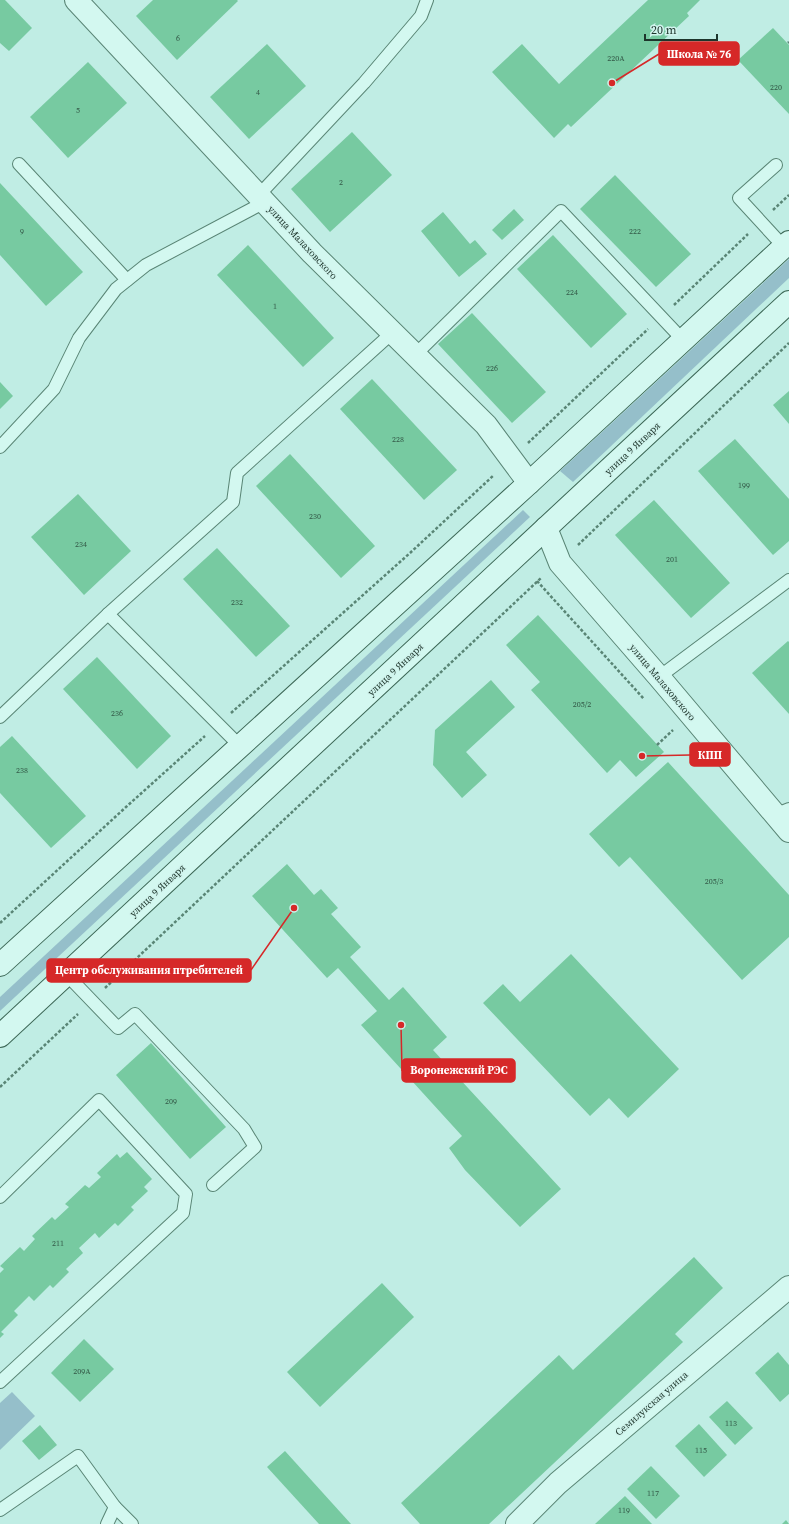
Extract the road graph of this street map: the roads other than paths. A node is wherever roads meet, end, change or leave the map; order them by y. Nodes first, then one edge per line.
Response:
1 (76, 0) edge
2 (427, 0) edge
3 (19, 164) dead end
4 (776, 165) dead end
5 (262, 198) junction
6 (787, 245) edge
7 (128, 280) junction
8 (789, 302) edge
9 (392, 333) junction
10 (682, 340) junction
11 (415, 355) junction
12 (0, 447) edge
13 (529, 483) junction
14 (546, 528) junction
15 (789, 580) edge
16 (108, 614) junction
17 (659, 676) junction
18 (0, 717) edge
19 (240, 746) junction
20 (782, 812) edge
21 (789, 831) edge
22 (0, 965) edge
23 (66, 974) junction
24 (0, 1036) edge
25 (213, 1185) dead end
26 (0, 1197) edge
27 (789, 1287) edge
28 (0, 1382) edge
29 (115, 1507) junction
30 (0, 1510) edge
31 (107, 1524) edge
32 (132, 1524) edge
33 (517, 1524) edge

1 - 5 main road, улица Малаховского
2 - 5 lane
3 - 7 lane
4 - 6 lane
5 - 7 lane
5 - 9 main road, улица Малаховского
6 - 10 main road
7 - 12 lane
8 - 14 main road, улица 9 Января
9 - 11 main road, улица Малаховского
9 - 16 lane
10 - 11 lane
10 - 13 main road
11 - 13 main road, улица Малаховского
13 - 19 main road
14 - 17 main road, улица Малаховского
14 - 23 main road, улица 9 Января
15 - 17 lane
16 - 18 lane
16 - 19 lane
17 - 20 main road, улица Малаховского
19 - 22 main road
20 - 21 main road, улица Малаховского
23 - 24 main road, улица 9 Января
23 - 25 lane
26 - 28 lane
27 - 33 main road, Семилукская улица
29 - 30 lane
29 - 31 lane
29 - 32 lane

